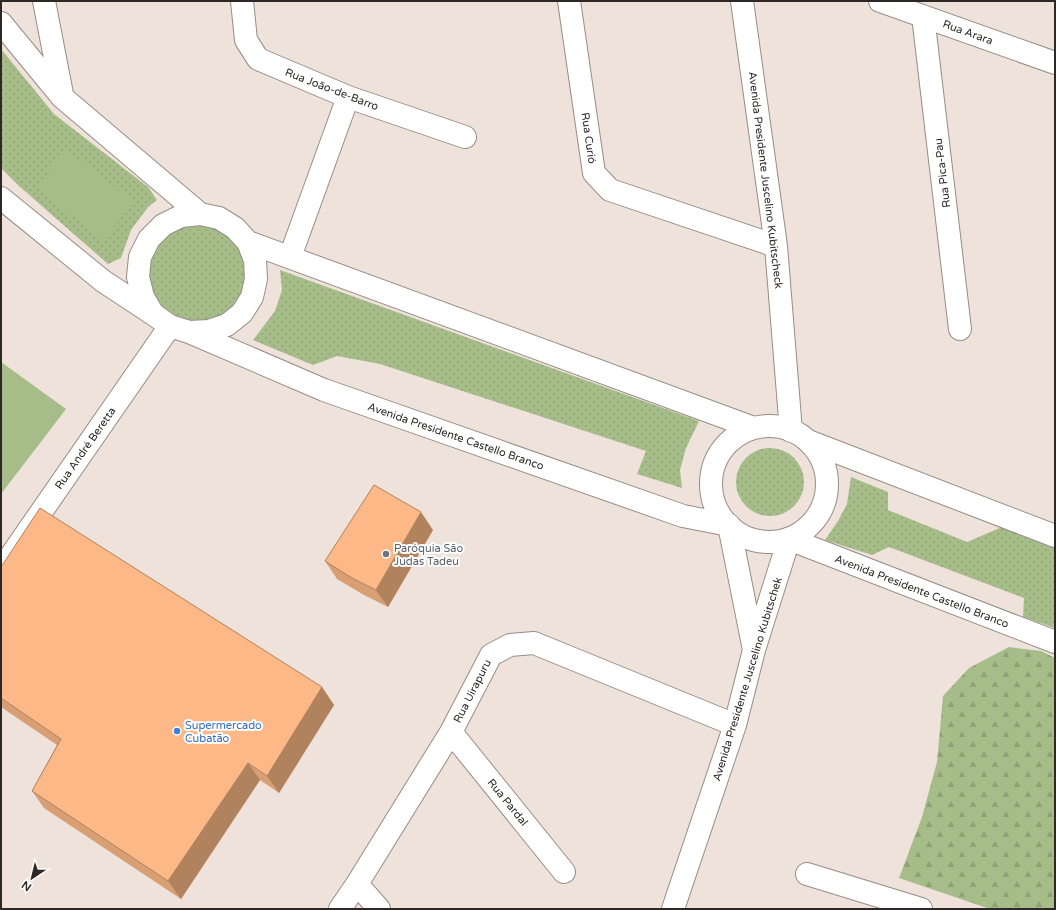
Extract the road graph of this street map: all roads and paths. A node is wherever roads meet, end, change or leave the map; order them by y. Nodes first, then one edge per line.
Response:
1 (44, 1) edge
2 (242, 1) edge
3 (569, 1) edge
4 (742, 1) edge
5 (880, 1) edge
6 (923, 16) junction
7 (1, 23) edge
8 (1055, 63) edge
9 (62, 97) junction
10 (348, 97) junction
11 (465, 137) dead end
12 (1, 198) edge
13 (200, 214) junction
14 (248, 242) junction
15 (776, 246) junction
16 (290, 257) junction
17 (171, 324) junction
18 (960, 329) dead end
19 (754, 428) junction
20 (800, 436) junction
21 (729, 525) junction
22 (1055, 536) edge
23 (789, 539) junction
24 (1, 570) edge
25 (1055, 642) edge
26 (754, 650) junction
27 (735, 725) junction
28 (451, 732) junction
29 (564, 872) dead end
30 (807, 874) dead end
31 (357, 884) junction
32 (340, 909) edge
33 (379, 909) edge
34 (673, 909) edge
35 (921, 909) edge

1 - 9 street
2 - 10 street, Rua João-de-Barro
3 - 15 street, Rua Curió
4 - 15 street, Avenida Presidente Juscelino Kubitscheck
5 - 6 street, Rua Arara
6 - 8 street, Rua Arara
6 - 18 street, Rua Pica-Pau
7 - 9 street
9 - 13 street
10 - 11 street, Rua João-de-Barro
10 - 16 street
12 - 17 street, Avenida Presidente Castello Branco
13 - 14 street
13 - 17 street
14 - 16 street
14 - 17 street
15 - 20 street, Avenida Presidente Juscelino Kubitscheck
16 - 19 street
17 - 21 street, Avenida Presidente Castello Branco
17 - 24 street, Rua André Beretta
19 - 20 street
19 - 21 street
20 - 22 street
20 - 23 street
21 - 23 street
21 - 26 street
23 - 25 street, Avenida Presidente Castello Branco
23 - 26 street, Avenida Presidente Juscelino Kubitschek
26 - 27 street, Avenida Presidente Juscelino Kubitschek
27 - 28 street, Rua Uirapuru
27 - 34 street, Avenida Presidente Juscelino Kubitschek
28 - 29 street, Rua Pardal
28 - 31 street, Rua Uirapuru
30 - 35 street
31 - 32 street, Rua Uirapuru
31 - 33 street

